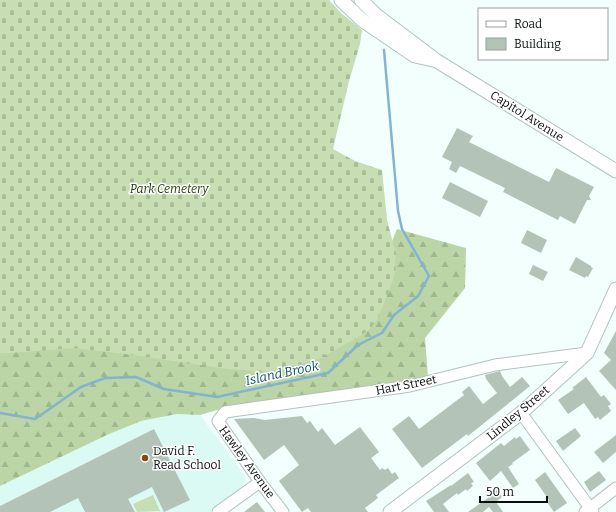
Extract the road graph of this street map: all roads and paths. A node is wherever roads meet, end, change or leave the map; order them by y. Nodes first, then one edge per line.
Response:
1 (341, 0) edge
2 (361, 0) edge
3 (437, 61) junction
4 (616, 172) edge
5 (616, 289) edge
6 (587, 353) junction
7 (225, 412) joint
8 (521, 413) junction
9 (260, 482) junction
10 (616, 488) edge
11 (589, 511) edge
12 (218, 512) edge
13 (283, 512) edge
14 (390, 512) edge

1 - 3 main road, Capitol Avenue
2 - 3 main road, Capitol Avenue
3 - 4 main road, Capitol Avenue
5 - 6 main road, Lindley Street
6 - 7 street, Hart Street
6 - 8 main road, Lindley Street
7 - 9 street, Hawley Avenue
8 - 11 street
8 - 14 main road, Lindley Street
9 - 12 street
9 - 13 street, Hawley Avenue
10 - 11 street

